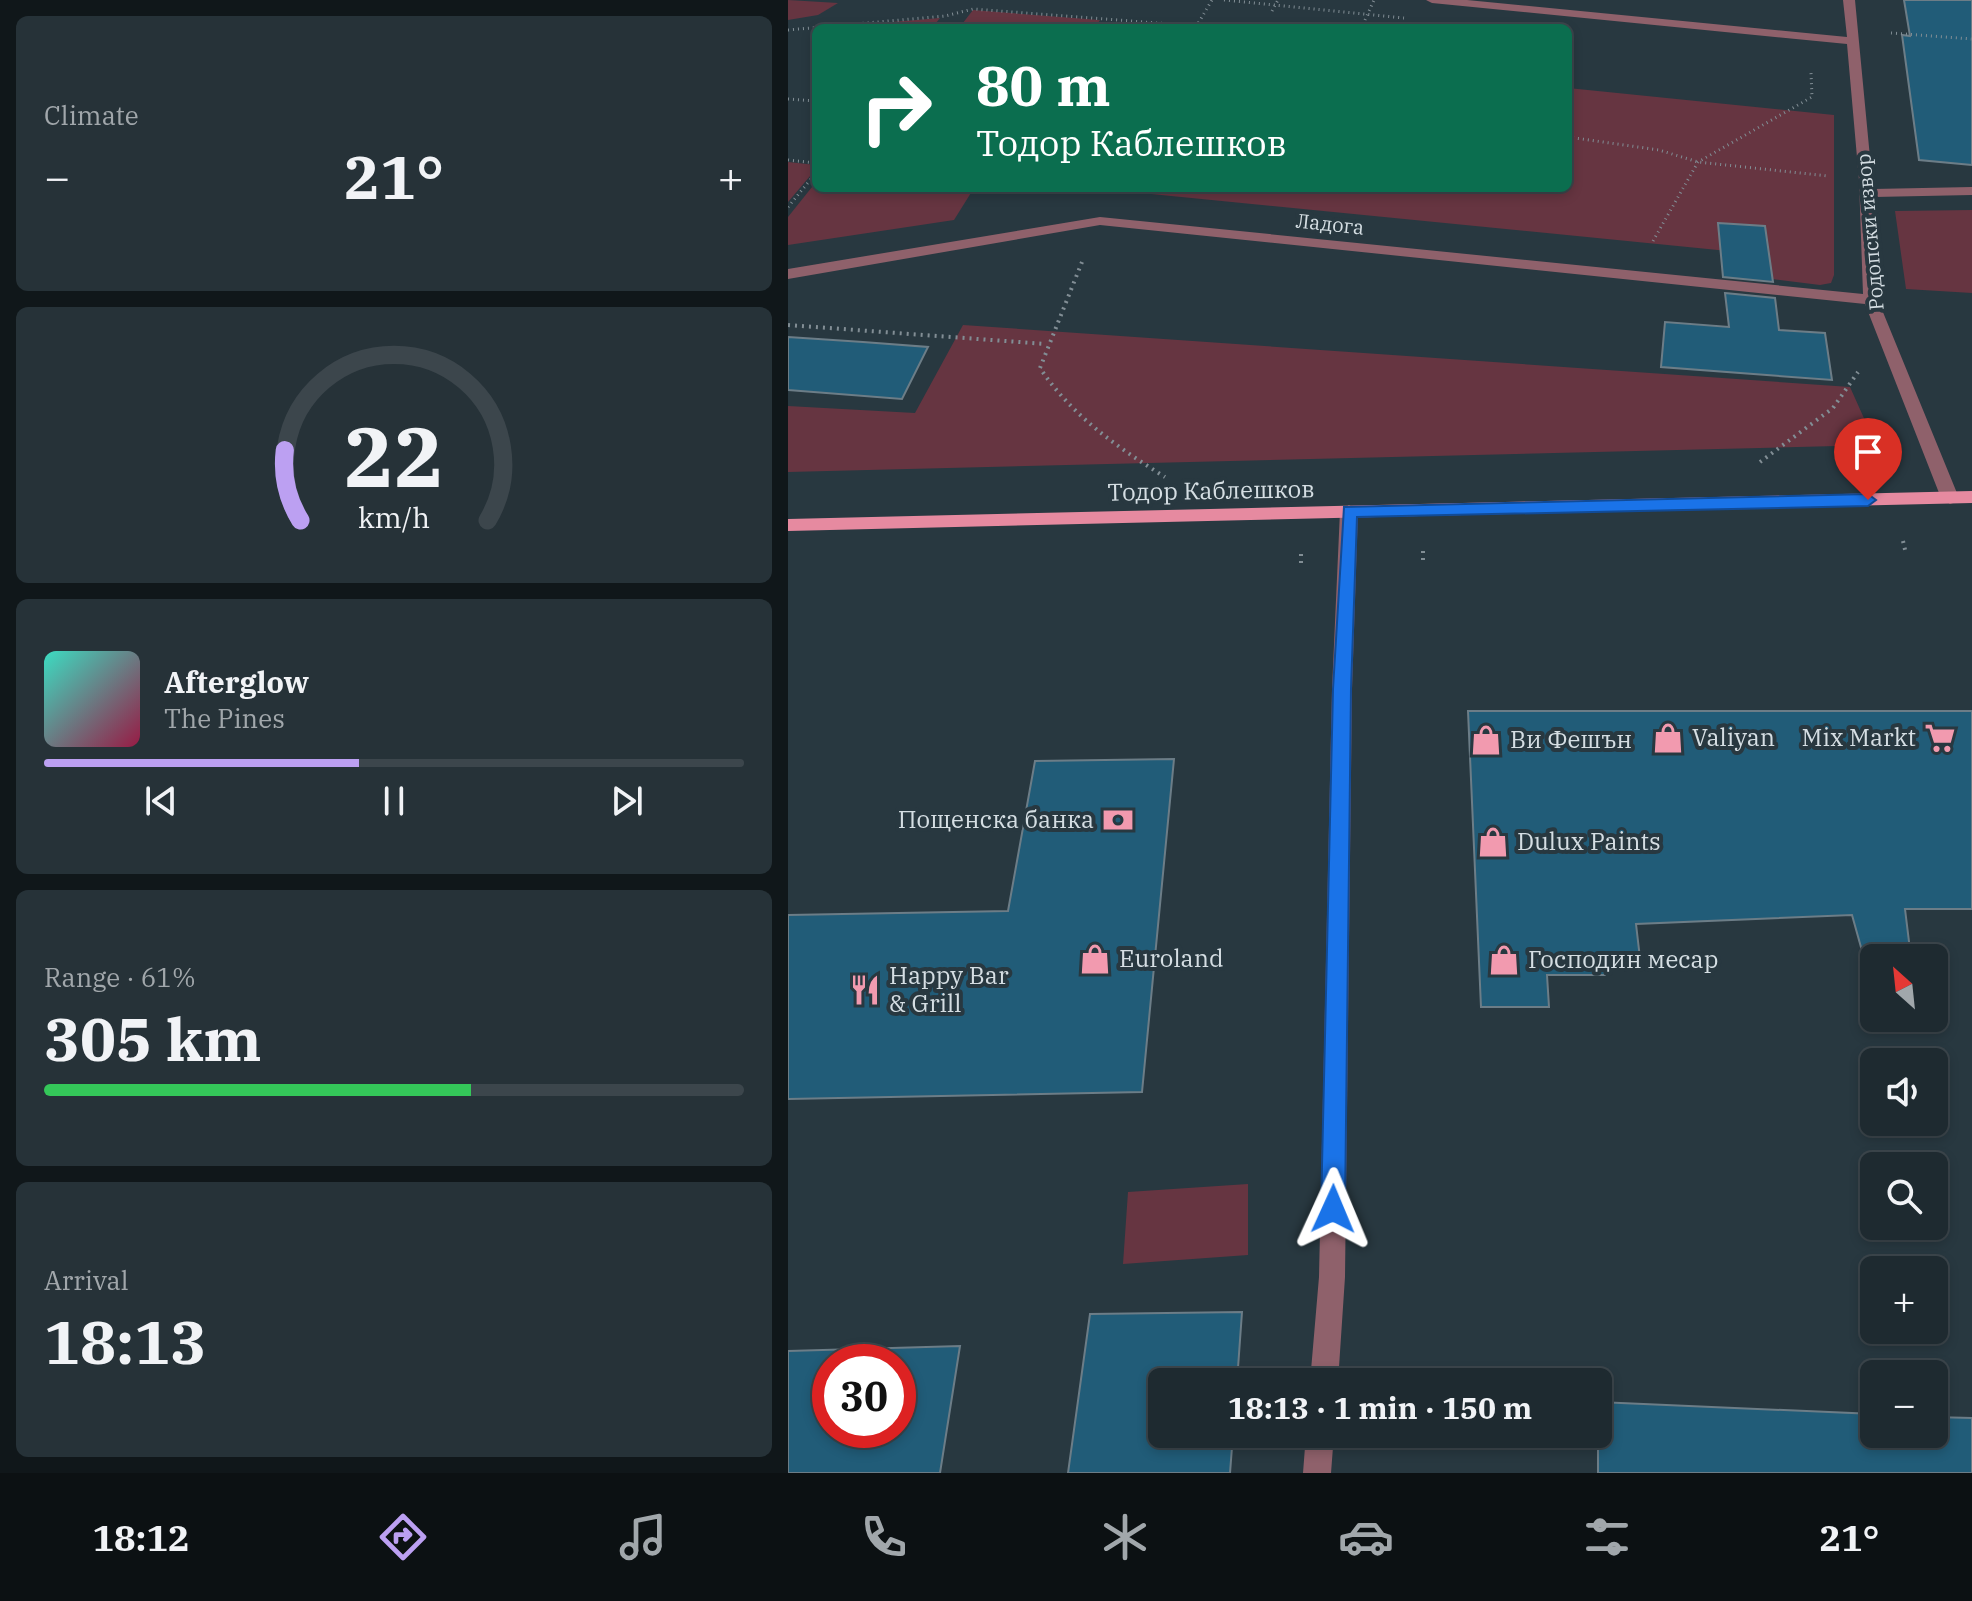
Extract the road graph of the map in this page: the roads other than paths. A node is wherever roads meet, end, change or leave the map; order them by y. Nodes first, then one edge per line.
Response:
1 (1432, 0) edge
2 (1849, 0) edge
3 (1851, 35) junction
4 (1866, 186) junction
5 (1972, 191) edge
6 (788, 274) edge
7 (1871, 300) junction
8 (1972, 497) edge
9 (1950, 498) junction
10 (1349, 511) junction
11 (788, 525) edge
12 (1325, 1368) edge
13 (1319, 1448) edge
14 (1317, 1473) edge

1 - 3 street
2 - 3 street, Родопски извор
3 - 4 street, Родопски извор
4 - 5 street
4 - 7 street, Родопски извор
6 - 7 street, Ладога
7 - 9 street, Родопски извор
8 - 9 main road, Тодор Каблешков
9 - 10 main road, Тодор Каблешков
10 - 11 main road, Тодор Каблешков
10 - 12 street
13 - 14 street

